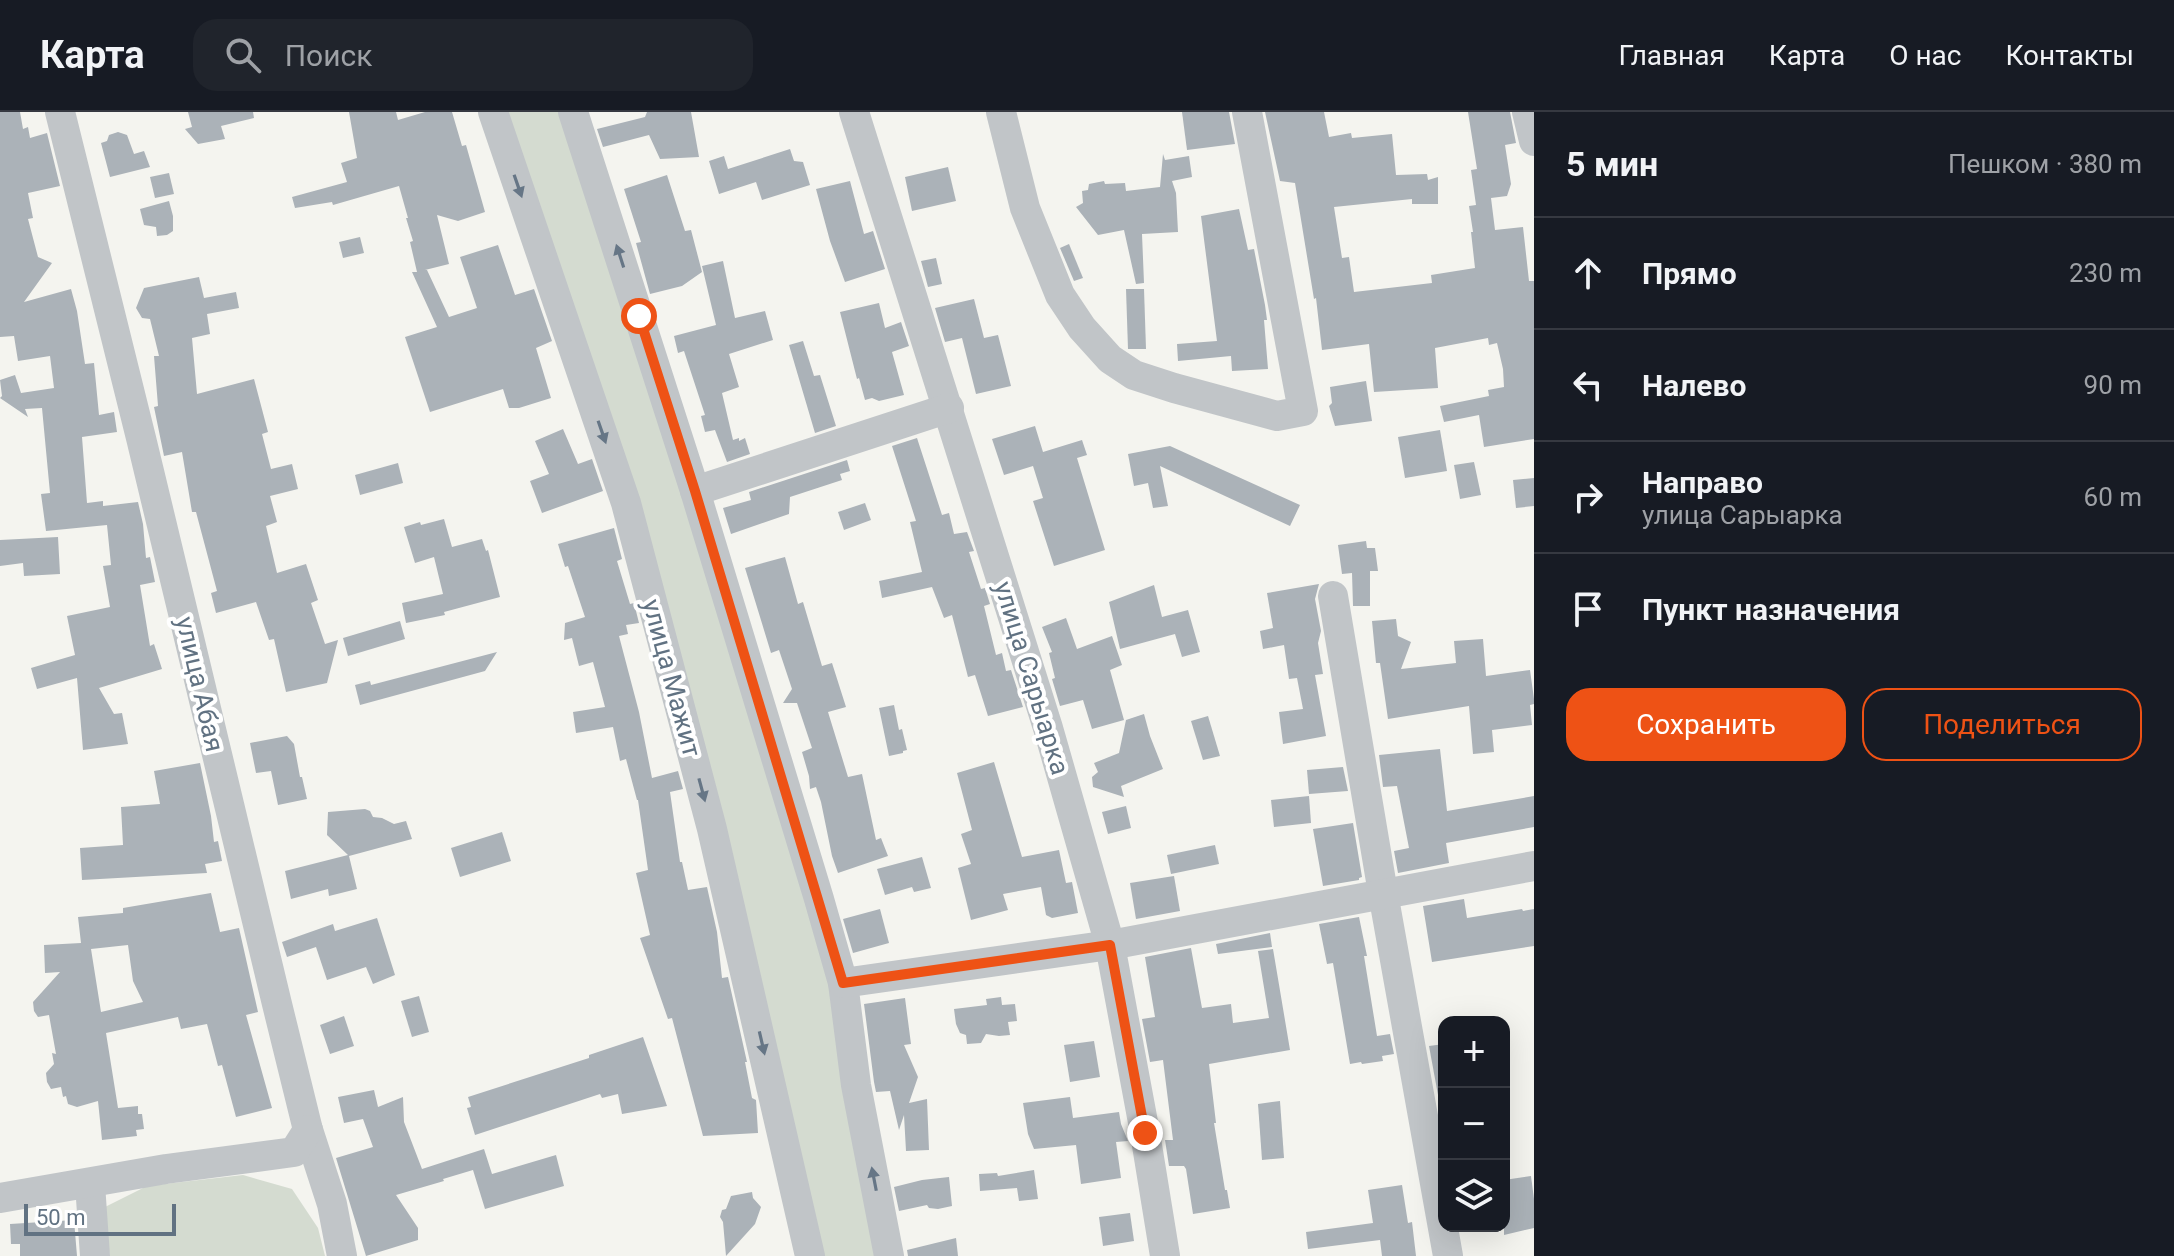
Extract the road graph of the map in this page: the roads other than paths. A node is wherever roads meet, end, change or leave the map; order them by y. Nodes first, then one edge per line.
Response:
1 (60, 112) edge
2 (493, 112) edge
3 (573, 112) edge
4 (854, 112) edge
5 (1001, 112) edge
6 (1247, 112) edge
7 (1527, 112) edge
8 (1534, 141) edge
9 (949, 408) junction
10 (695, 491) junction
11 (1333, 596) dead end
12 (1534, 866) edge
13 (1383, 893) junction
14 (1110, 945) junction
15 (843, 983) junction
16 (308, 1130) junction
17 (90, 1184) junction
18 (0, 1198) edge
19 (95, 1256) edge
20 (342, 1256) edge
21 (810, 1256) edge
22 (889, 1256) edge
23 (1165, 1256) edge
24 (1448, 1256) edge

1 - 16 street, улица Абая
2 -> 21 street, улица Мажит
10 -> 3 street
4 - 9 street, улица Сарыарка
5 - 6 street
7 - 8 street
9 - 10 street
9 - 14 street, улица Сарыарка
10 - 15 street
11 - 13 street
12 - 13 street
13 - 14 street
13 - 24 street
14 - 15 street
14 - 23 street, улица Сарыарка
22 -> 15 street
16 - 17 street
16 - 20 street, улица Абая
17 - 18 street
17 - 19 street

